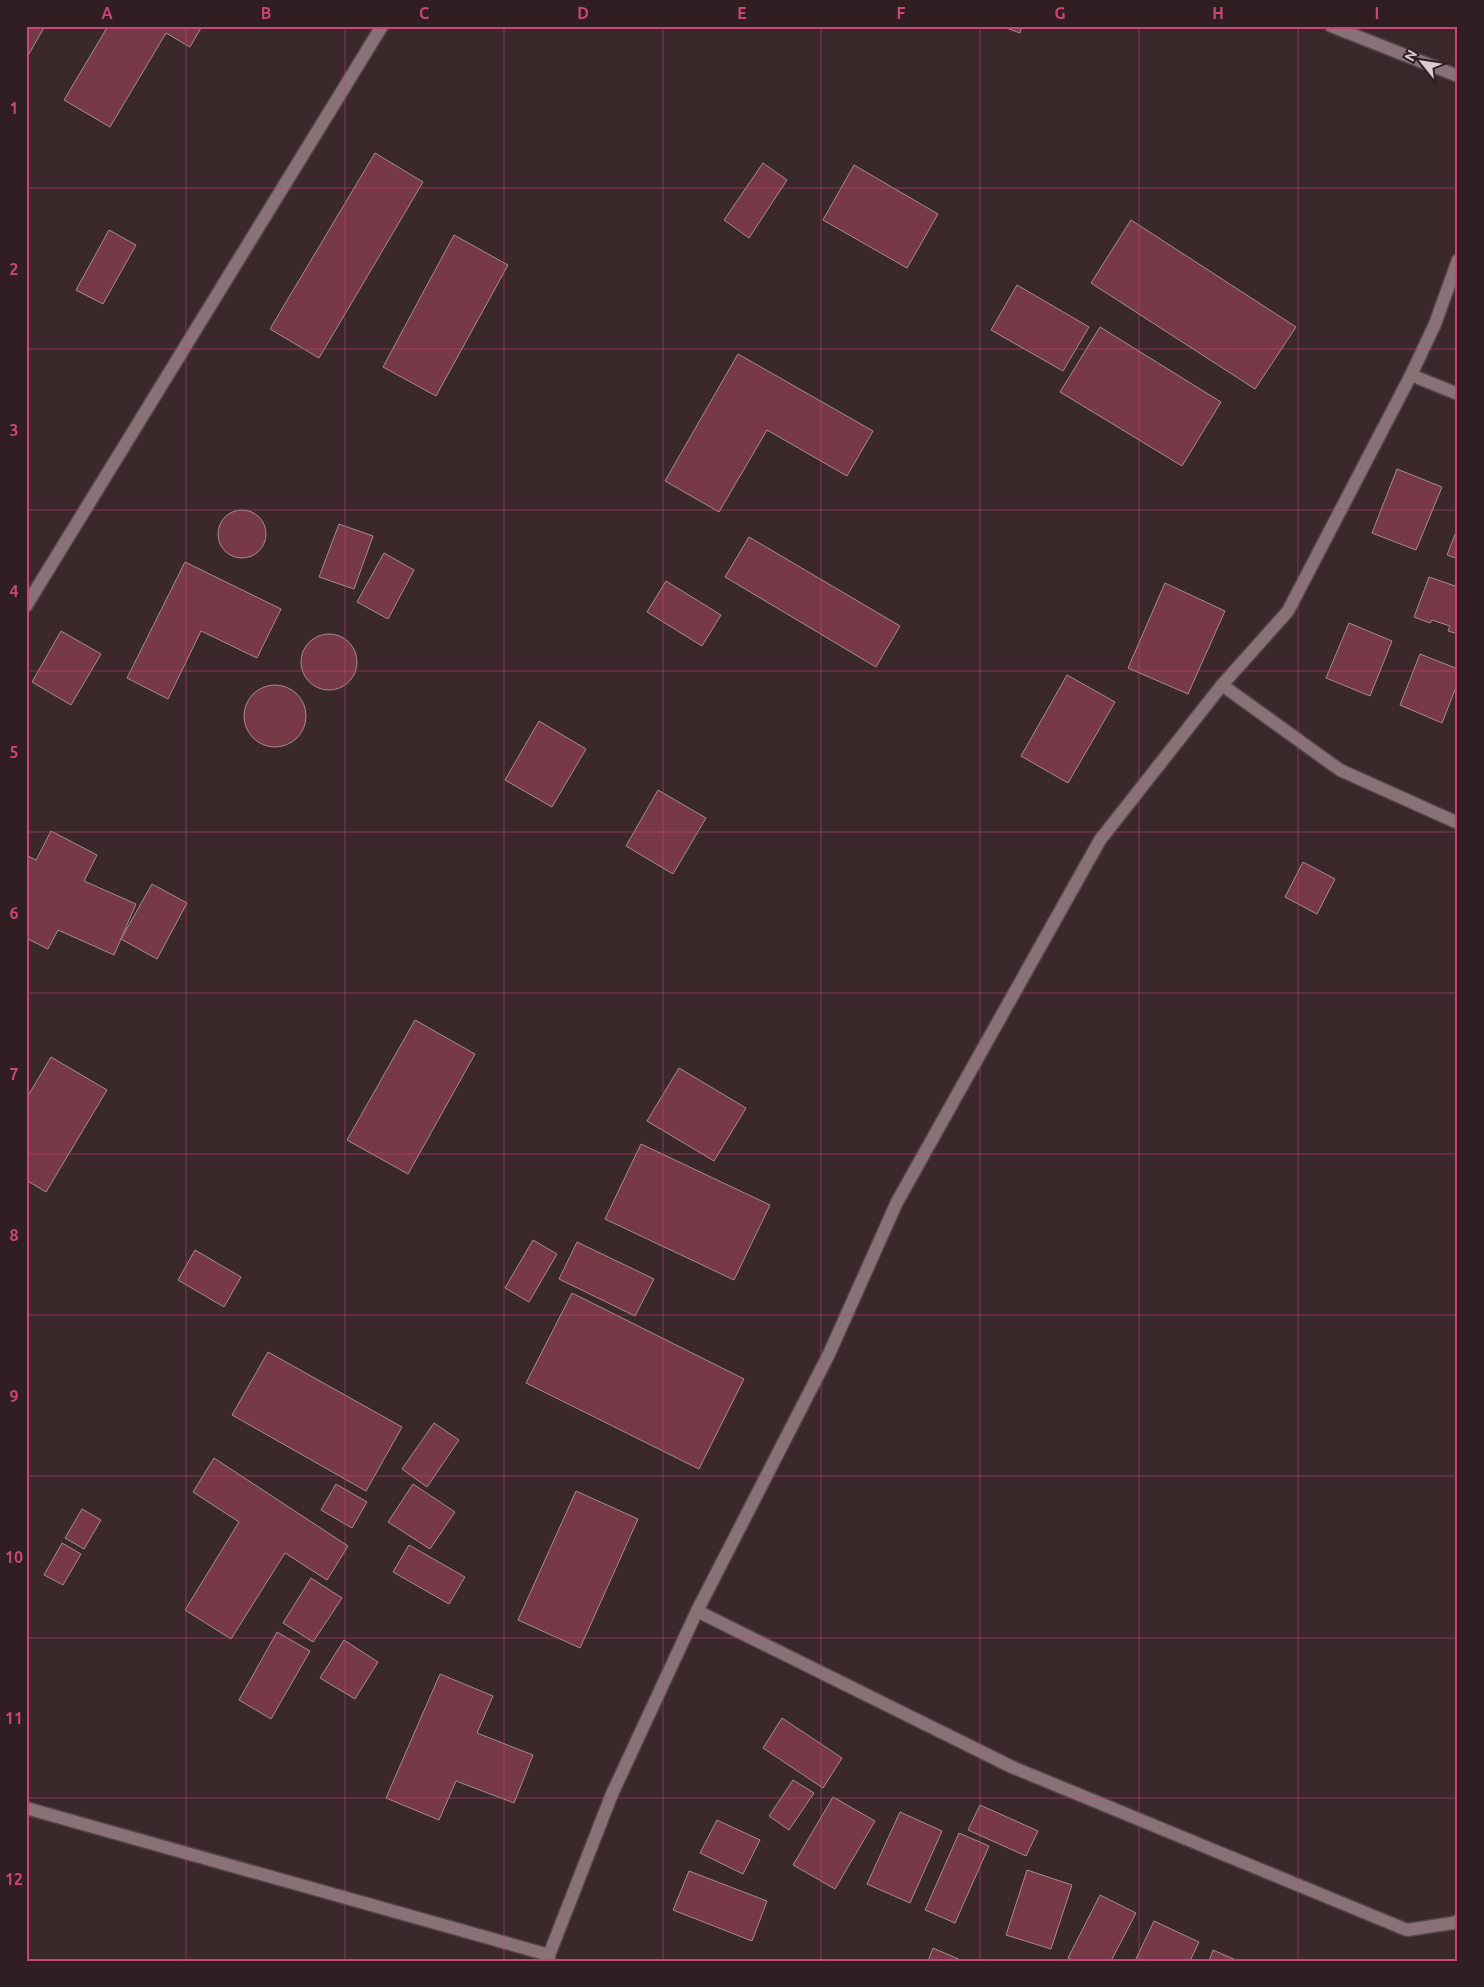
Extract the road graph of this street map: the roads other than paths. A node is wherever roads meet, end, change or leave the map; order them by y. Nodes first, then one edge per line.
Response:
1 (382, 26) edge
2 (1331, 26) edge
3 (1458, 76) edge
4 (1458, 260) edge
5 (1411, 375) junction
6 (1458, 394) edge
7 (26, 606) edge
8 (1222, 685) junction
9 (1458, 823) edge
10 (697, 1611) junction
11 (26, 1808) edge
12 (1456, 1926) edge
13 (549, 1958) edge

1 - 7 street
2 - 3 street
4 - 5 street
5 - 6 street
5 - 8 street
8 - 9 street
8 - 10 street
10 - 12 street
10 - 13 street
11 - 13 street

